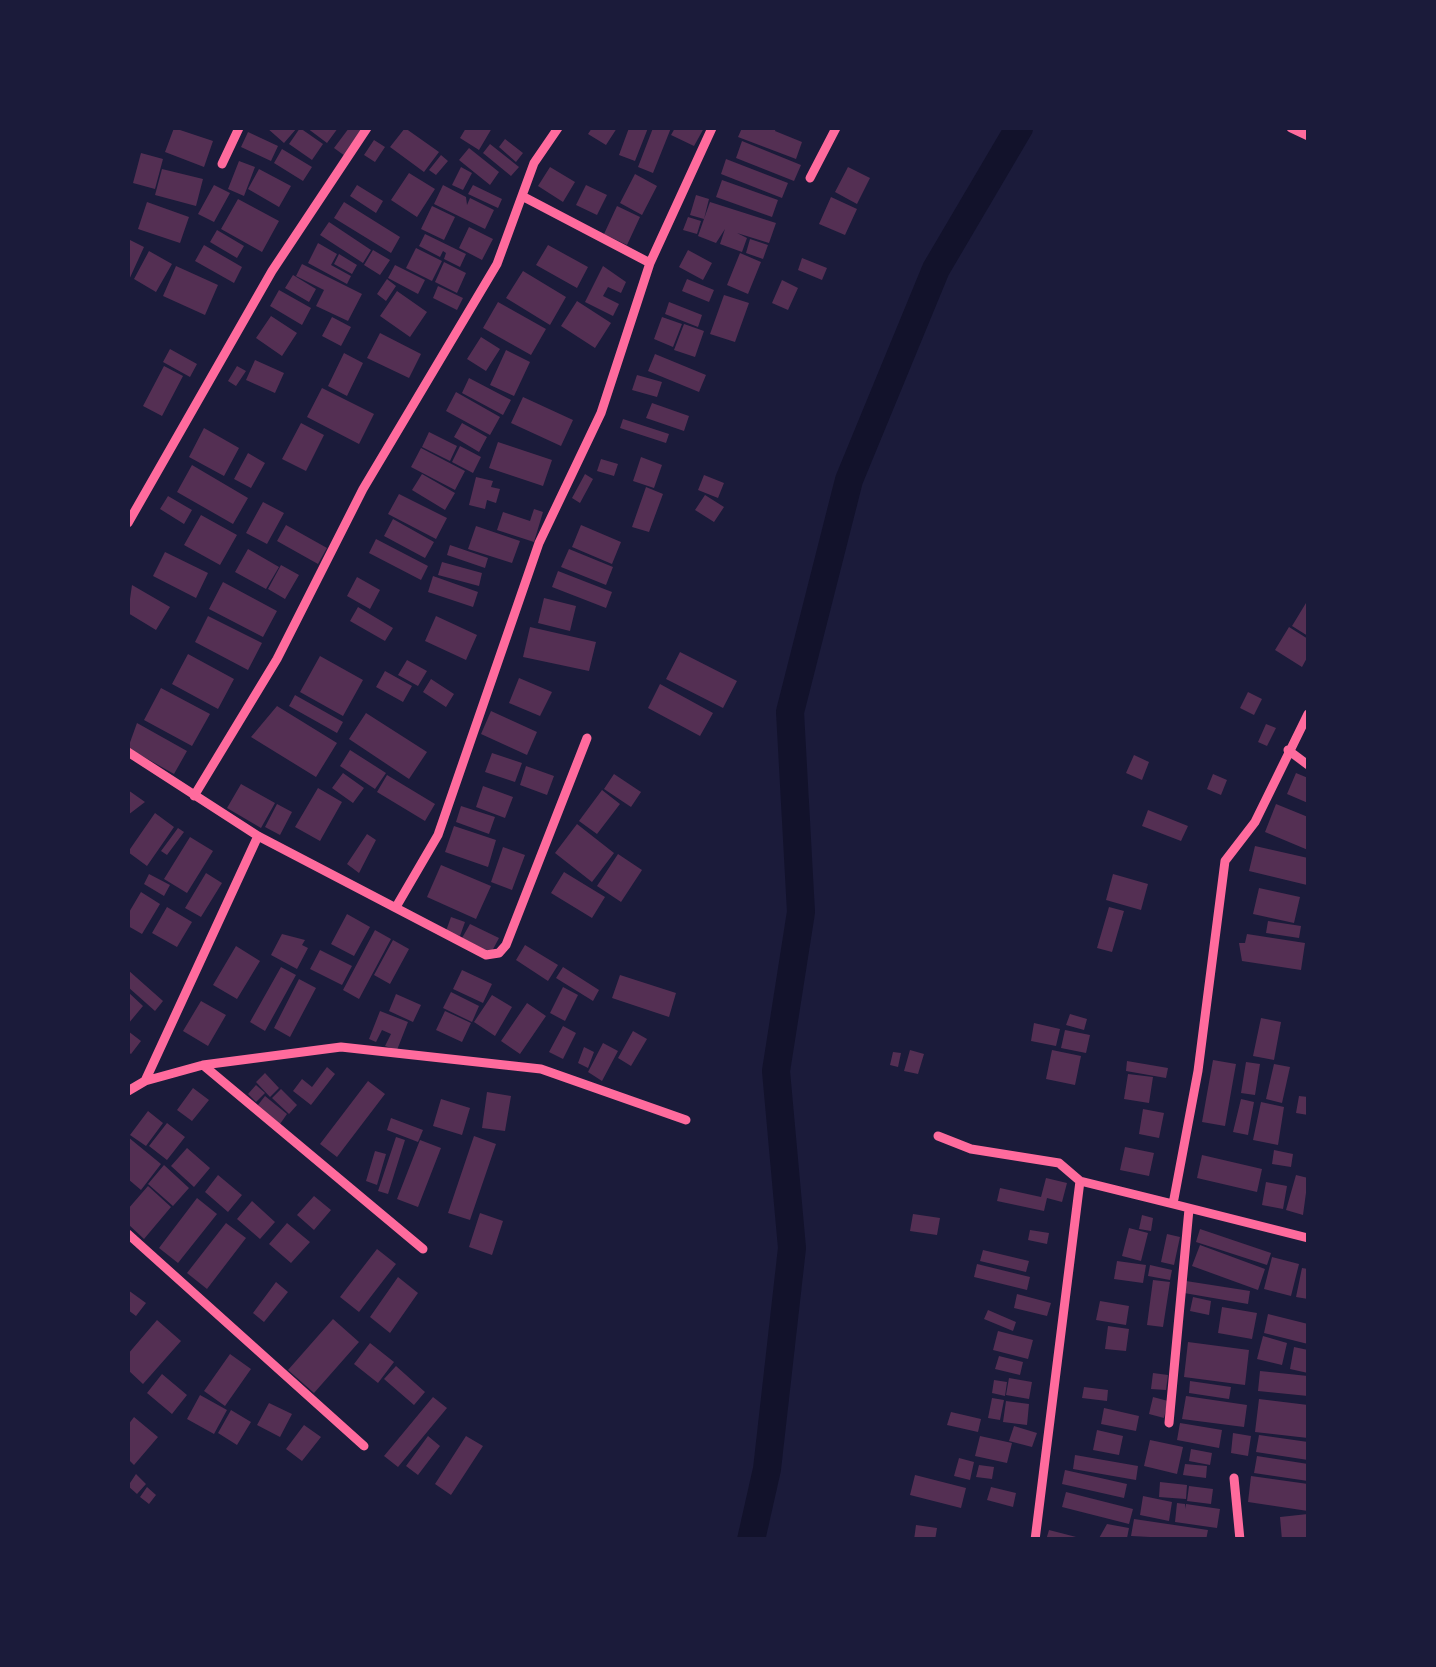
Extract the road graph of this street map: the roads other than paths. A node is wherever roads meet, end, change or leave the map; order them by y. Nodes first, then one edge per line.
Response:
1 (239, 128) edge
2 (367, 128) edge
3 (558, 128) edge
4 (712, 128) edge
5 (836, 128) edge
6 (1291, 128) edge
7 (1308, 136) edge
8 (222, 164) dead end
9 (810, 178) dead end
10 (522, 196) junction
11 (650, 263) junction
12 (128, 524) edge
13 (1308, 714) edge
14 (586, 738) dead end
15 (1288, 750) junction
16 (128, 752) edge
17 (1308, 765) edge
18 (194, 796) junction
19 (258, 836) junction
20 (396, 907) junction
21 (203, 1066) junction
22 (145, 1081) junction
23 (128, 1092) edge
24 (686, 1120) dead end
25 (938, 1136) dead end
26 (1080, 1180) junction
27 (1173, 1204) junction
28 (1190, 1208) junction
29 (128, 1234) edge
30 (1308, 1238) edge
31 (423, 1249) dead end
32 (1169, 1423) dead end
33 (364, 1446) dead end
34 (1234, 1478) dead end
35 (1035, 1540) edge
36 (1240, 1540) edge

1 - 8 street
2 - 12 street
3 - 10 street
4 - 11 street
5 - 9 street
6 - 7 street
10 - 11 street
10 - 18 street
11 - 20 street
13 - 15 street
14 - 20 street
15 - 17 street
15 - 27 street
16 - 18 street
18 - 19 street
19 - 20 street
19 - 22 street
21 - 22 street
21 - 24 street
21 - 31 street
22 - 23 street
25 - 26 street
26 - 27 street
26 - 35 street
27 - 28 street
28 - 30 street
28 - 32 street
29 - 33 street
34 - 36 street

